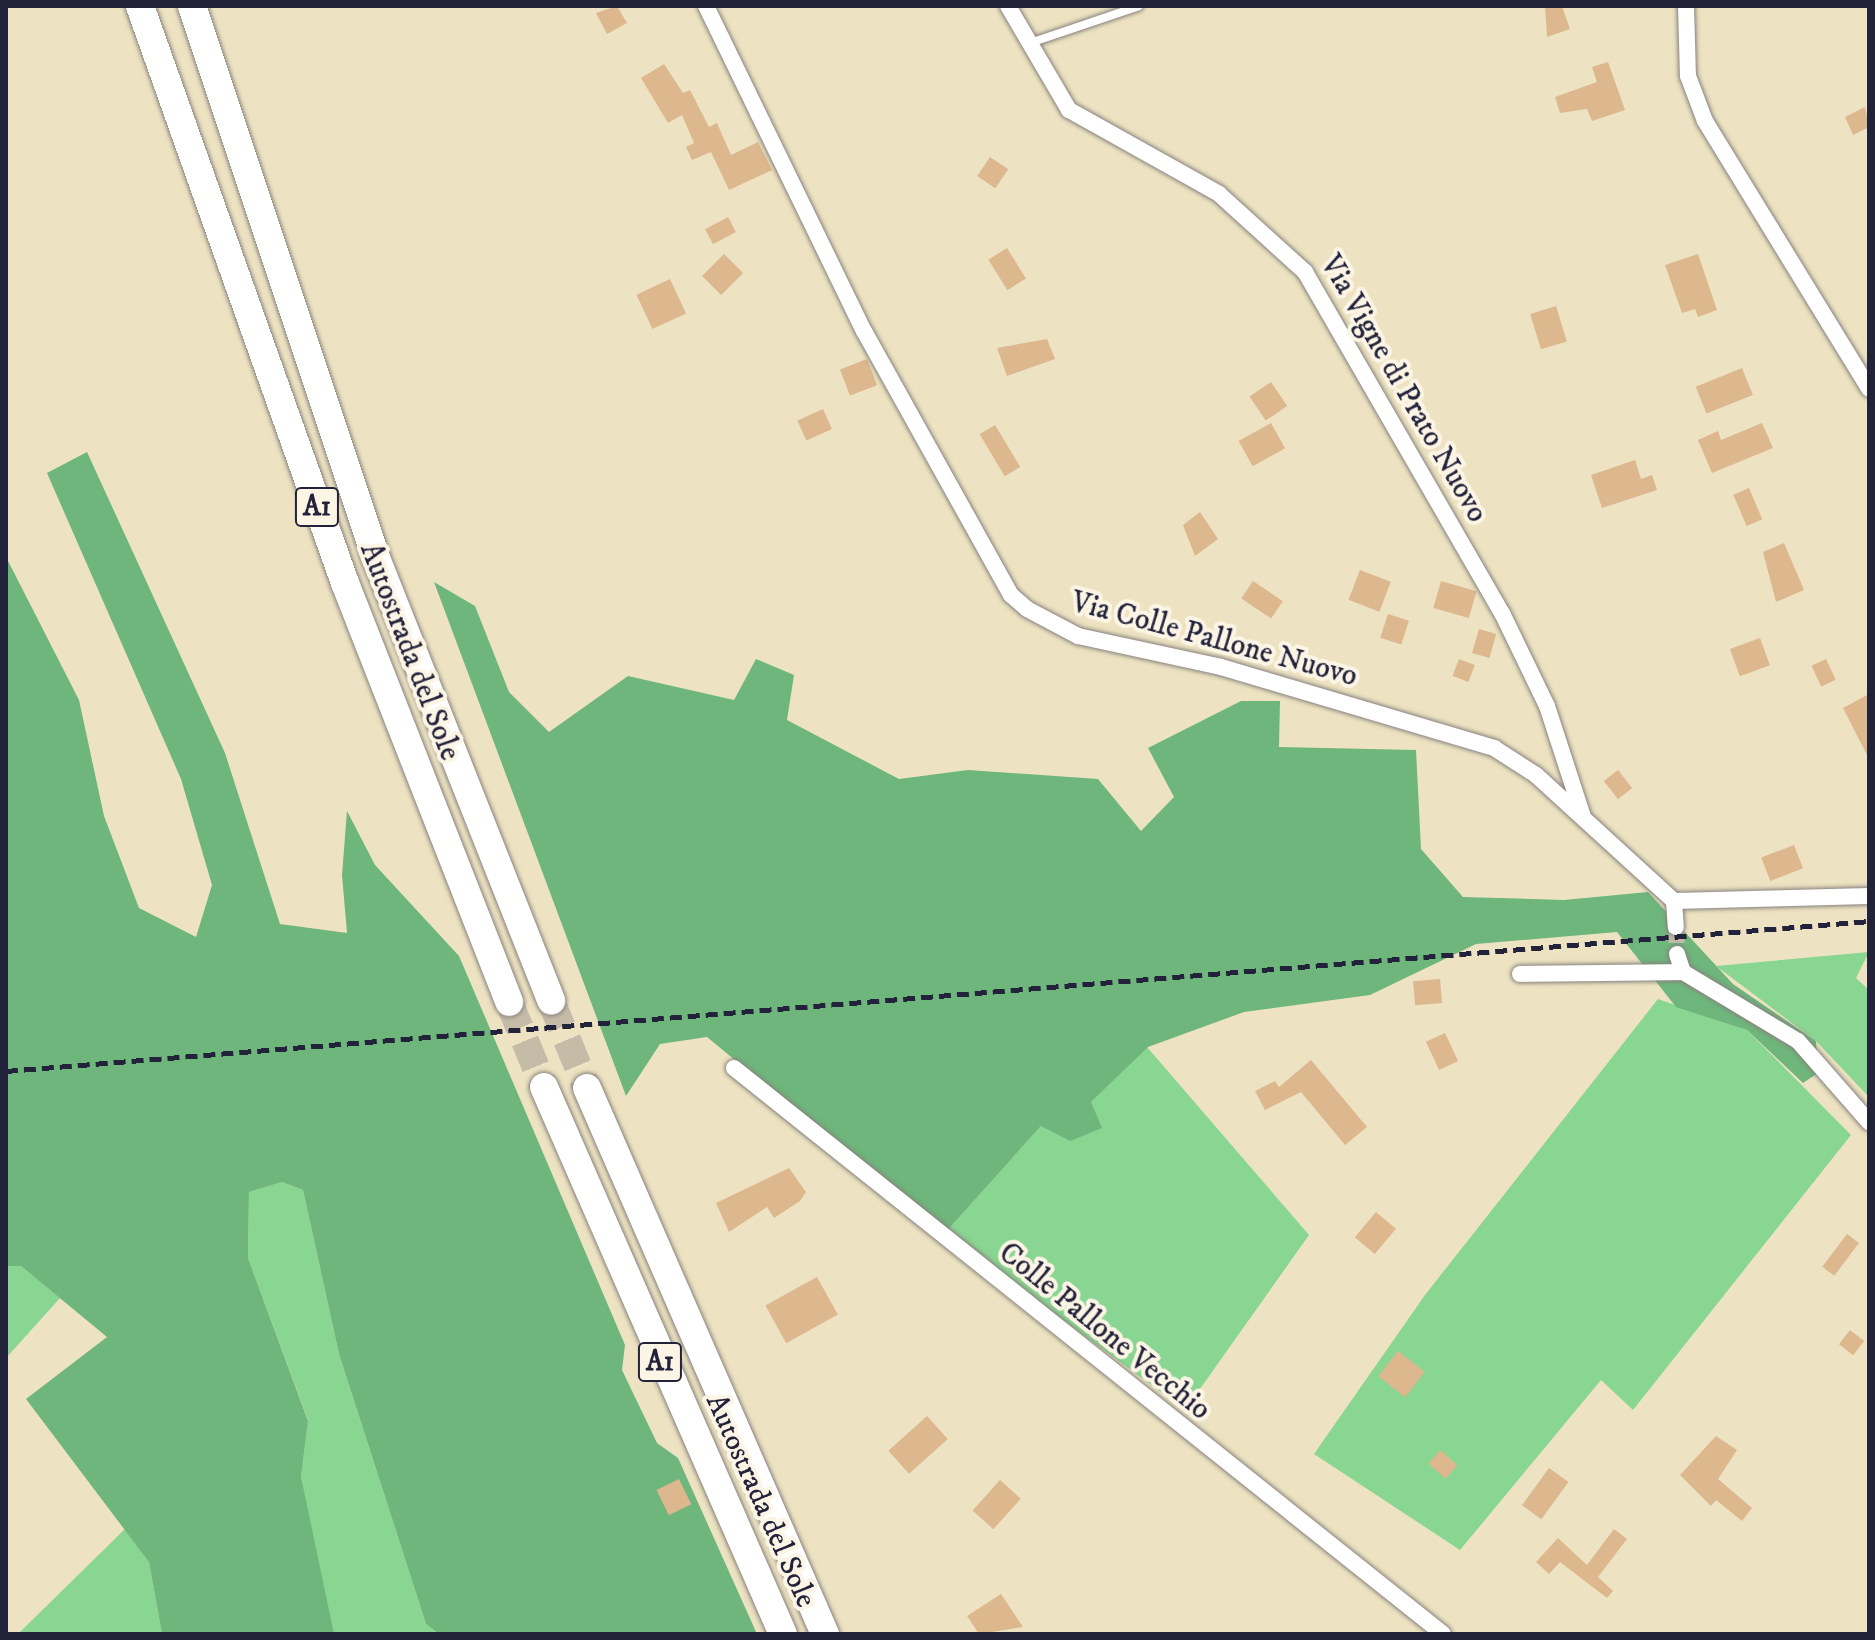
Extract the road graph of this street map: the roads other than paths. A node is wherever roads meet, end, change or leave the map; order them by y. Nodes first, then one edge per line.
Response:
1 (140, 6) edge
2 (192, 6) edge
3 (706, 6) edge
4 (1008, 6) edge
5 (1139, 6) edge
6 (1686, 6) edge
7 (1026, 44) junction
8 (1866, 379) edge
9 (1583, 818) junction
10 (1869, 896) edge
11 (1674, 901) junction
12 (1676, 927) tunnel mouth
13 (1677, 954) tunnel mouth
14 (1683, 972) junction
15 (1520, 974) dead end
16 (551, 1001) tunnel mouth
17 (509, 1002) tunnel mouth
18 (734, 1068) dead end
19 (544, 1087) tunnel mouth
20 (587, 1088) tunnel mouth
21 (1869, 1122) edge
22 (783, 1634) edge
23 (825, 1634) edge
24 (1443, 1634) edge

1 - 17 highway, Autostrada del Sole / A1
2 - 16 highway, Autostrada del Sole / A1
3 - 9 street, Via Colle Pallone Nuovo
4 - 7 street, Via Vigne di Prato Nuovo
5 - 7 lane
6 - 8 street
7 - 9 street, Via Vigne di Prato Nuovo
9 - 11 street, Via Colle Pallone Nuovo
10 - 11 street
11 - 12 street
13 - 14 street
14 - 15 street
14 - 21 street
18 - 24 street, Colle Pallone Vecchio
19 - 22 highway, Autostrada del Sole / A1
20 - 23 highway, Autostrada del Sole / A1

